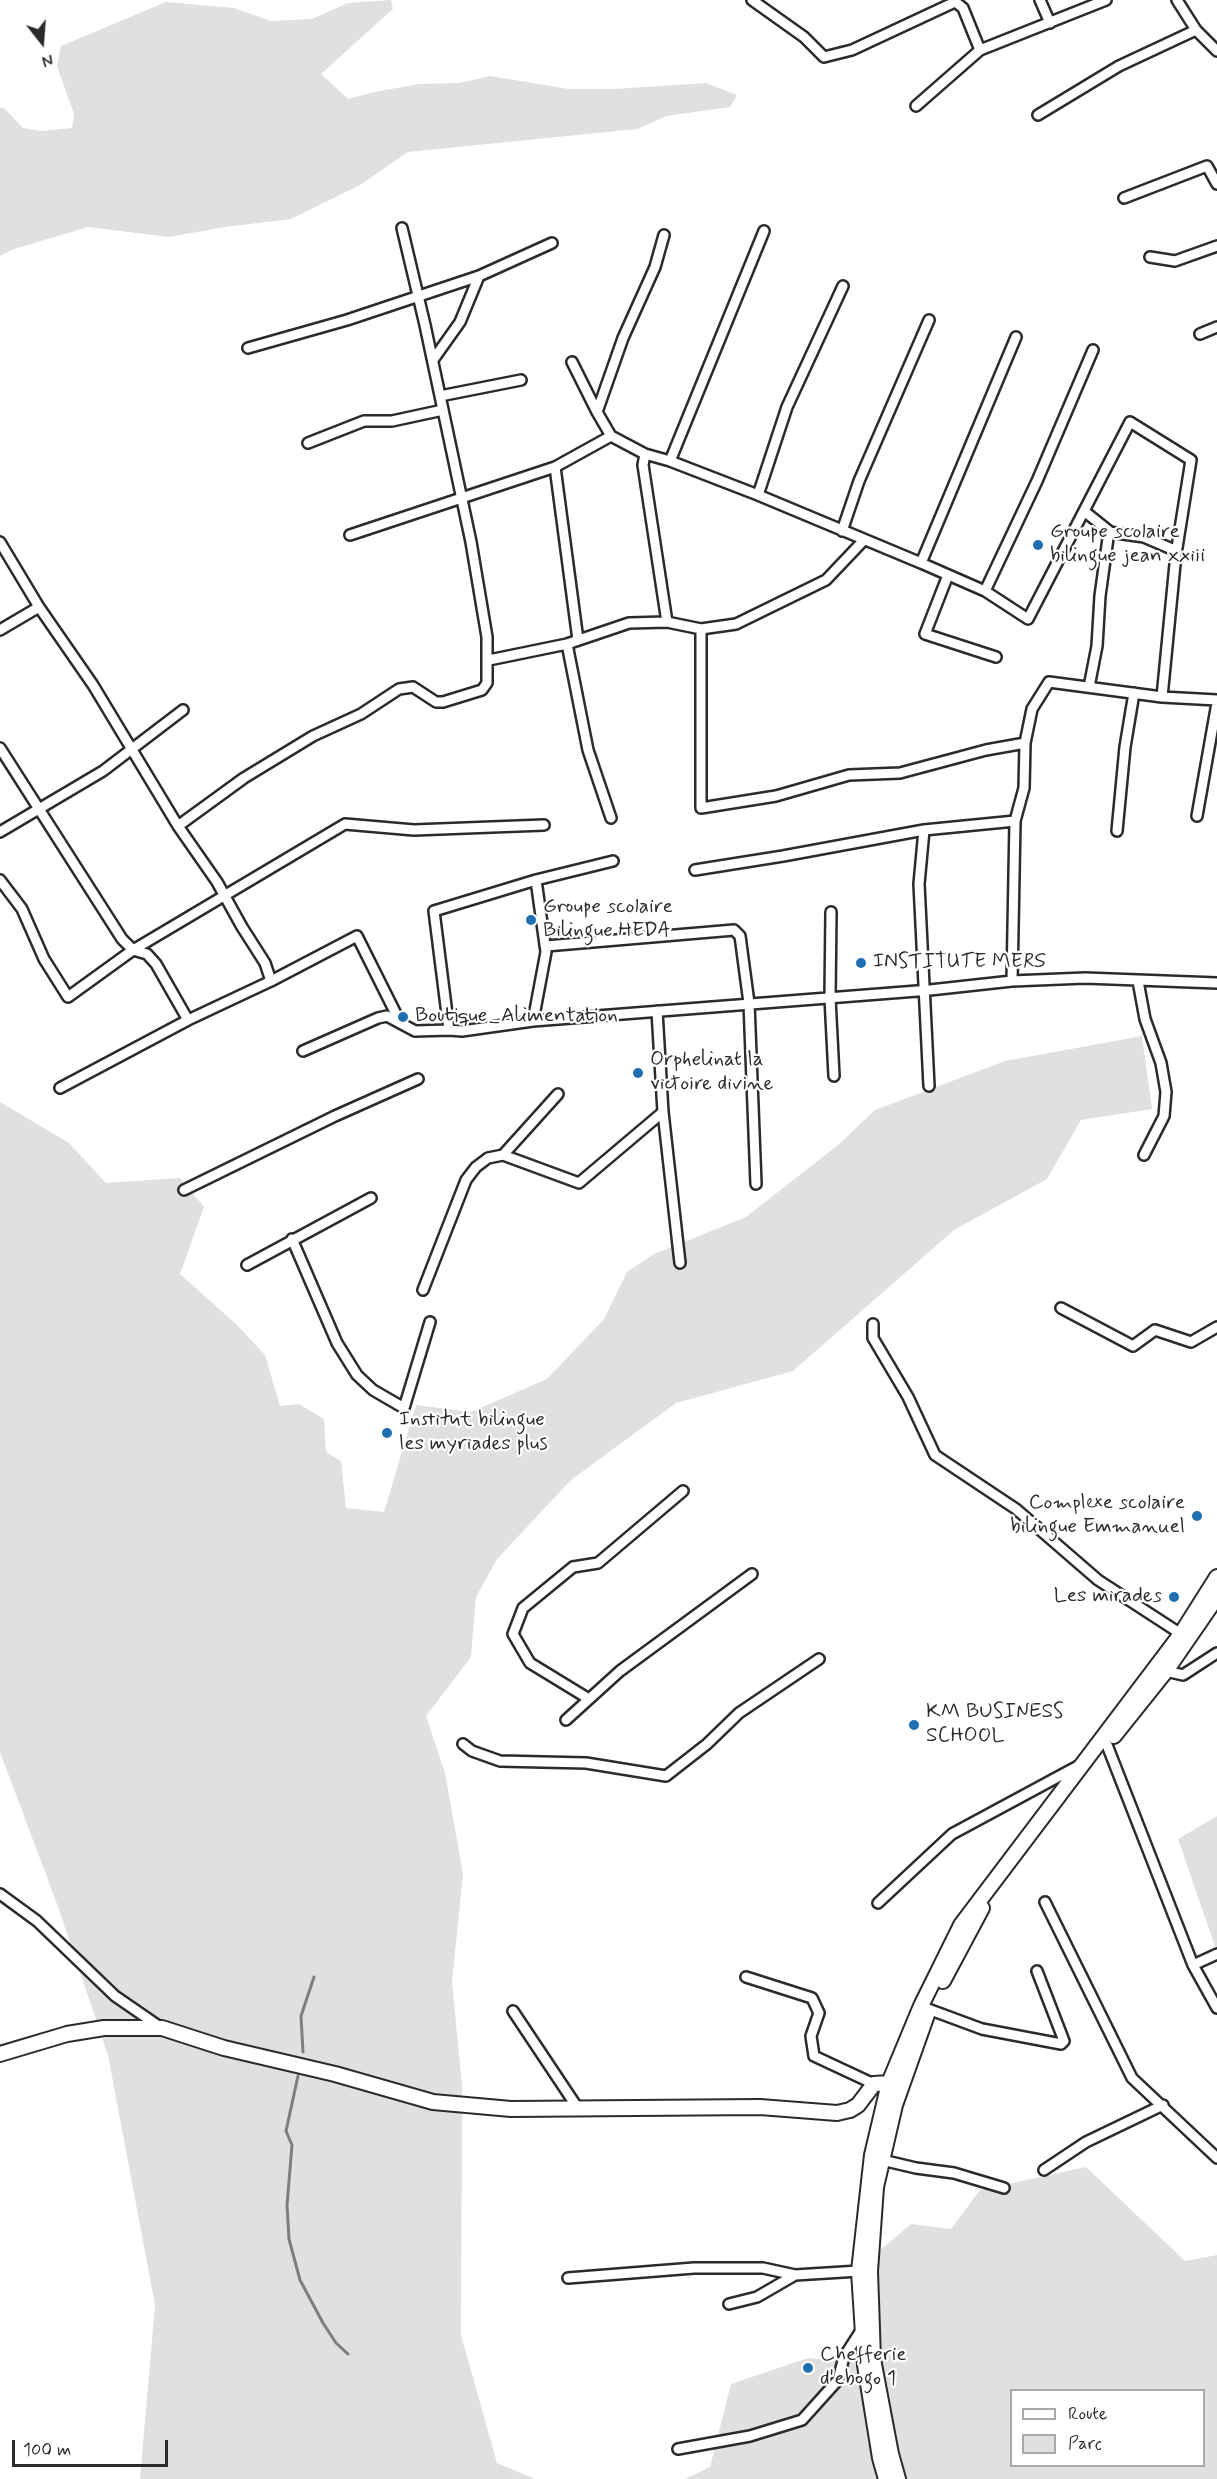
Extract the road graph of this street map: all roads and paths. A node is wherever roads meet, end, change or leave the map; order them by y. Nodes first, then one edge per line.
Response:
1 (752, 0) edge
2 (1040, 0) edge
3 (1106, 0) edge
4 (1177, 0) edge
5 (954, 1) edge
6 (1050, 23) junction
7 (1196, 30) junction
8 (980, 50) junction
9 (1217, 51) edge
10 (916, 106) dead end
11 (1038, 115) dead end
12 (1217, 184) edge
13 (1124, 198) dead end
14 (402, 228) dead end
15 (764, 231) dead end
16 (664, 235) dead end
17 (552, 243) dead end
18 (1217, 246) edge
19 (1150, 257) dead end
20 (479, 276) junction
21 (843, 285) dead end
22 (417, 296) junction
23 (928, 320) dead end
24 (1217, 327) edge
25 (1200, 334) dead end
26 (1016, 337) dead end
27 (248, 348) dead end
28 (1093, 350) dead end
29 (433, 360) junction
30 (572, 362) dead end
31 (521, 380) dead end
32 (440, 396) junction
33 (443, 410) junction
34 (597, 412) junction
35 (611, 436) junction
36 (308, 443) dead end
37 (645, 454) junction
38 (670, 462) junction
39 (555, 467) junction
40 (758, 495) junction
41 (462, 499) junction
42 (1084, 512) junction
43 (842, 531) junction
44 (1109, 532) junction
45 (350, 535) dead end
46 (864, 540) junction
47 (0, 542) edge
48 (1176, 554) junction
49 (921, 563) junction
50 (948, 575) junction
51 (985, 591) junction
52 (39, 607) junction
53 (667, 622) junction
54 (701, 629) junction
55 (0, 630) edge
56 (578, 640) junction
57 (567, 644) junction
58 (996, 657) dead end
59 (489, 660) junction
60 (1089, 687) junction
61 (1134, 693) junction
62 (1162, 697) junction
63 (1217, 702) edge
64 (183, 710) dead end
65 (1025, 743) junction
66 (0, 748) edge
67 (131, 751) junction
68 (40, 810) junction
69 (1197, 816) dead end
70 (610, 818) dead end
71 (1015, 821) junction
72 (544, 825) dead end
73 (178, 826) junction
74 (924, 830) junction
75 (1118, 831) dead end
76 (0, 832) edge
77 (613, 861) dead end
78 (695, 870) dead end
79 (0, 880) edge
80 (536, 880) junction
81 (224, 895) junction
82 (831, 912) dead end
83 (546, 946) junction
84 (133, 950) junction
85 (271, 981) junction
86 (1012, 981) junction
87 (1138, 981) junction
88 (1217, 982) edge
89 (923, 991) junction
90 (830, 998) junction
91 (749, 1003) junction
92 (657, 1011) junction
93 (188, 1020) junction
94 (533, 1021) junction
95 (400, 1022) junction
96 (449, 1030) junction
97 (303, 1051) dead end
98 (834, 1076) dead end
99 (418, 1079) dead end
100 (930, 1086) dead end
101 (60, 1088) dead end
102 (558, 1094) dead end
103 (663, 1112) junction
104 (503, 1155) junction
105 (1144, 1155) dead end
106 (756, 1184) dead end
107 (184, 1190) dead end
108 (371, 1198) dead end
109 (292, 1239) junction
110 (680, 1263) dead end
111 (248, 1265) dead end
112 (423, 1290) dead end
113 (1061, 1308) dead end
114 (430, 1322) dead end
115 (873, 1324) dead end
116 (1217, 1326) edge
117 (683, 1491) dead end
118 (752, 1574) dead end
119 (1217, 1577) edge
120 (1217, 1597) edge
121 (1181, 1634) junction
122 (1217, 1653) edge
123 (819, 1659) dead end
124 (1166, 1671) junction
125 (589, 1699) junction
126 (566, 1720) dead end
127 (463, 1744) dead end
128 (1107, 1745) junction
129 (1082, 1764) junction
130 (1055, 1805) junction
131 (0, 1894) edge
132 (1045, 1902) dead end
133 (878, 1904) dead end
134 (1217, 1954) edge
135 (1193, 1965) junction
136 (1037, 1971) dead end
137 (746, 1977) dead end
138 (1217, 2008) edge
139 (928, 2009) junction
140 (513, 2011) dead end
141 (162, 2028) junction
142 (0, 2055) edge
143 (889, 2083) junction
144 (874, 2084) junction
145 (1163, 2105) junction
146 (579, 2110) junction
147 (1217, 2158) edge
148 (882, 2160) junction
149 (1044, 2170) dead end
150 (1004, 2188) dead end
151 (859, 2271) junction
152 (795, 2275) junction
153 (568, 2277) dead end
154 (729, 2304) dead end
155 (862, 2329) junction
156 (678, 2449) dead end
157 (886, 2479) edge
158 (898, 2479) edge

1 - 5 street
2 - 6 street
3 - 6 street
4 - 7 street
5 - 8 street
6 - 8 street
7 - 9 street
7 - 11 street
8 - 10 street
12 - 13 street
14 - 22 street
15 - 38 street
16 - 34 street
17 - 20 street
18 - 19 street
20 - 22 street
20 - 29 street
21 - 40 street
22 - 27 street
22 - 29 street
23 - 43 street
24 - 25 street
26 - 49 street
28 - 51 street
29 - 32 street
30 - 34 street
31 - 32 street
32 - 33 street
33 - 36 street
33 - 41 street
34 - 35 street
35 - 37 street
35 - 39 street
37 - 38 street
37 - 53 street
38 - 40 street
39 - 41 street
39 - 56 street
40 - 43 street
41 - 45 street
41 - 59 street
42 - 44 street
42 - 48 street
42 - 51 street
43 - 46 street
44 - 48 street
44 - 60 street
46 - 49 street
46 - 54 street
47 - 52 street
48 - 62 street
49 - 50 street
50 - 51 street
50 - 58 street
52 - 55 street
52 - 67 street
53 - 54 street
53 - 56 street
54 - 65 street
56 - 57 street
57 - 59 street
57 - 70 street
59 - 73 street
60 - 61 street
60 - 65 street
61 - 62 street
61 - 75 street
62 - 63 street
63 - 69 street
64 - 67 street
65 - 71 street
66 - 68 street
67 - 68 street
67 - 73 street
68 - 76 street
68 - 84 street
71 - 74 street
71 - 86 street
72 - 81 street
73 - 81 street
74 - 78 street
74 - 89 street
77 - 80 street
79 - 84 street
80 - 83 street
80 - 96 street
81 - 84 street
81 - 85 street
82 - 90 street
83 - 91 street
83 - 94 street
84 - 93 street
85 - 93 street
85 - 95 street
86 - 87 street
86 - 89 street
87 - 88 street
87 - 105 street
89 - 90 street
89 - 100 street
90 - 91 street
90 - 98 street
91 - 92 street
91 - 106 street
92 - 94 street
92 - 103 street
93 - 101 street
94 - 96 street
95 - 96 street
95 - 97 street
99 - 107 street
102 - 104 street
103 - 104 street
103 - 110 street
104 - 112 street
108 - 109 street
109 - 111 street
109 - 114 street
113 - 116 street
115 - 121 street
117 - 125 street
118 - 125 street
119 - 121 main road
120 - 124 main road
121 - 129 main road
122 - 124 street
123 - 127 street
124 - 128 main road
125 - 126 street
128 - 130 main road
128 - 135 street
129 - 130 main road
129 - 133 street
130 - 139 main road
130 - 143 main road
131 - 141 street
132 - 145 street
134 - 135 street
135 - 138 street
136 - 139 street
137 - 144 street
139 - 148 main road
140 - 146 street
141 - 142 main road
141 - 146 main road
143 - 144 main road
143 - 151 main road
144 - 146 main road
145 - 147 street
145 - 149 street
148 - 150 street
148 - 158 main road
151 - 152 street
151 - 155 main road
152 - 153 street
152 - 154 street
155 - 156 street
155 - 157 main road

